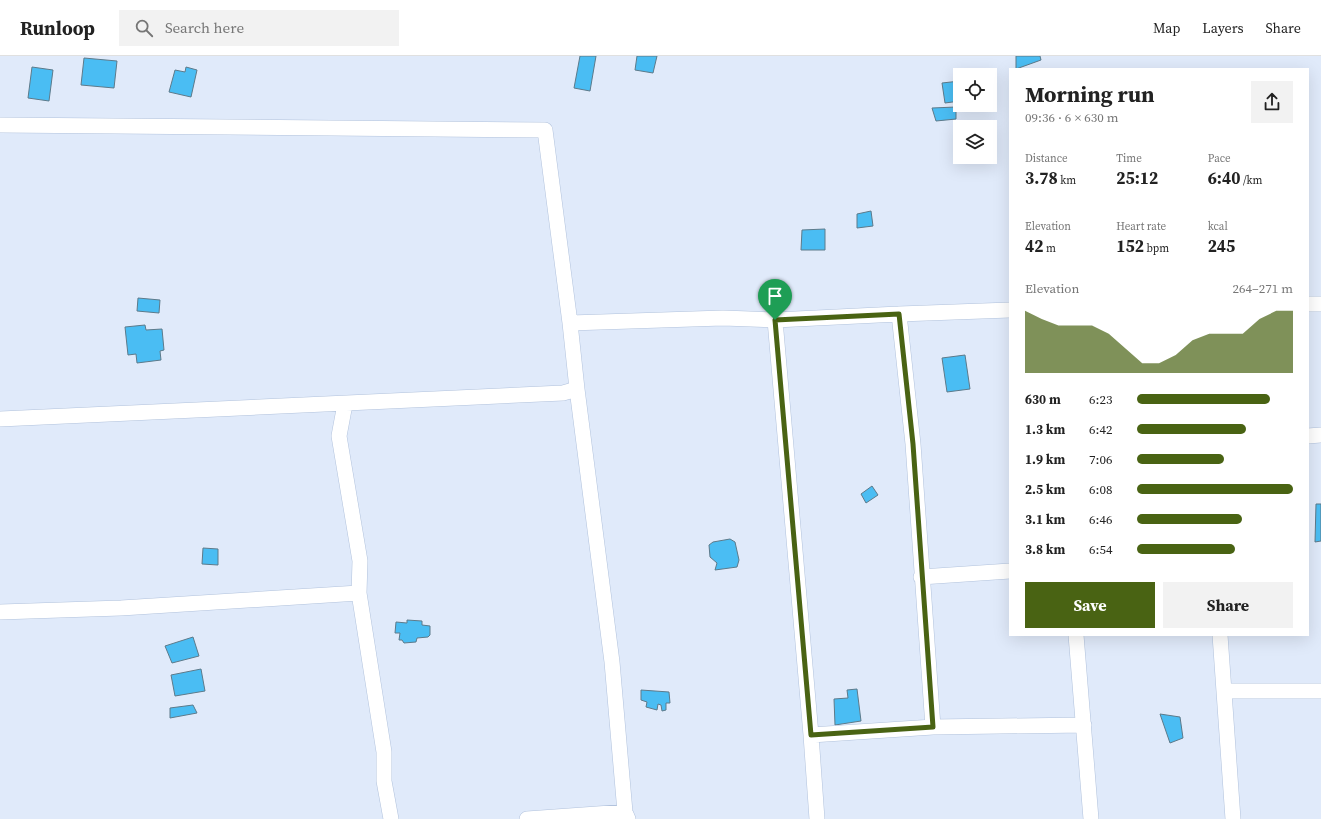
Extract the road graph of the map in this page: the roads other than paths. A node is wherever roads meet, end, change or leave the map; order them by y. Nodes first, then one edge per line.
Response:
1 (0, 125) edge
2 (1309, 304) edge
3 (1321, 304) edge
4 (1009, 310) edge
5 (899, 314) junction
6 (775, 320) junction
7 (570, 323) junction
8 (577, 389) junction
9 (345, 404) junction
10 (0, 419) edge
11 (1321, 435) edge
12 (1309, 436) edge
13 (1009, 571) edge
14 (921, 577) junction
15 (359, 593) junction
16 (0, 612) edge
17 (1076, 636) edge
18 (1220, 636) edge
19 (1225, 691) junction
20 (1321, 692) edge
21 (1084, 725) junction
22 (933, 727) junction
23 (811, 735) junction
24 (627, 816) edge
25 (392, 819) edge
26 (527, 819) edge
27 (817, 819) edge
28 (1091, 819) edge
29 (1233, 819) edge

1 - 7 street
2 - 3 street
4 - 5 street
5 - 6 street
5 - 14 street
6 - 7 street
6 - 23 street
7 - 8 street
8 - 9 street
8 - 24 street
9 - 10 street
9 - 15 street
11 - 12 street
13 - 14 street
14 - 22 street
15 - 16 street
15 - 25 street
17 - 21 street
18 - 19 street
19 - 20 street
19 - 29 street
21 - 22 street
21 - 28 street
22 - 23 street
23 - 27 street
24 - 26 street

